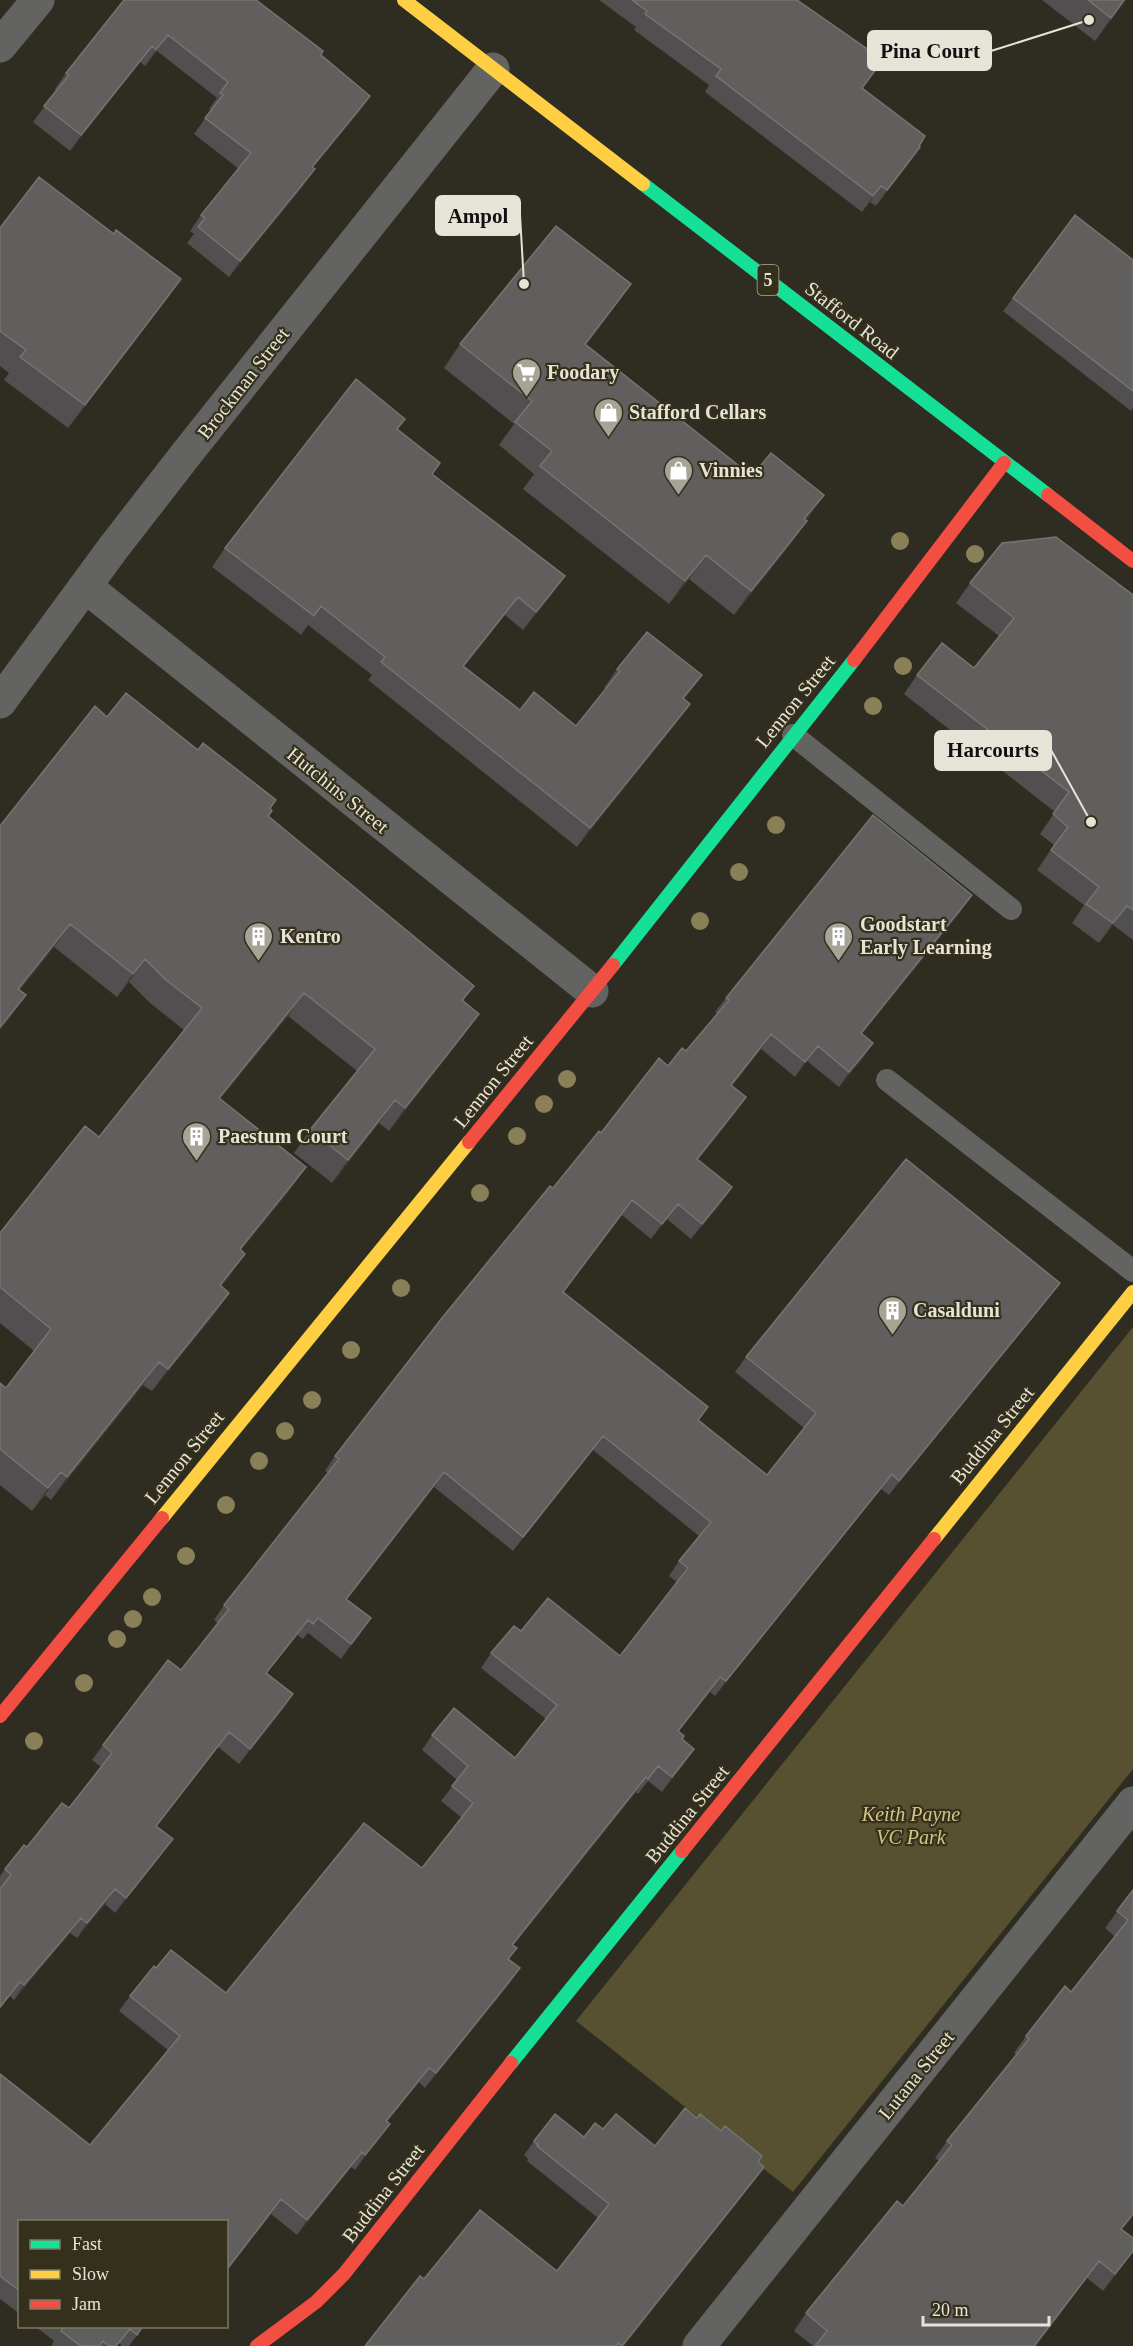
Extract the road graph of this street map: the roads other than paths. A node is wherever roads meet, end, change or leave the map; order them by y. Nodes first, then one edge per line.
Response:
1 (38, 0) edge
2 (404, 0) edge
3 (0, 46) edge
4 (493, 69) junction
5 (1004, 463) junction
6 (1133, 561) edge
7 (86, 586) junction
8 (0, 702) edge
9 (793, 735) junction
10 (1011, 909) dead end
11 (592, 991) junction
12 (887, 1080) dead end
13 (1133, 1271) edge
14 (1133, 1292) edge
15 (0, 1716) edge
16 (1133, 1803) edge
17 (257, 2346) edge
18 (699, 2346) edge

1 - 3 street
2 - 4 main road, Stafford Road / 5
4 - 5 main road, Stafford Road / 5
4 - 7 street, Brockman Street
5 - 6 main road, Stafford Road / 5
5 - 9 main road, Lennon Street
7 - 8 street, Brockman Street
7 - 11 street, Hutchins Street
9 - 10 lane
9 - 11 main road, Lennon Street
11 - 15 main road, Lennon Street
12 - 13 lane
14 - 17 main road, Buddina Street
16 - 18 street, Lutana Street

